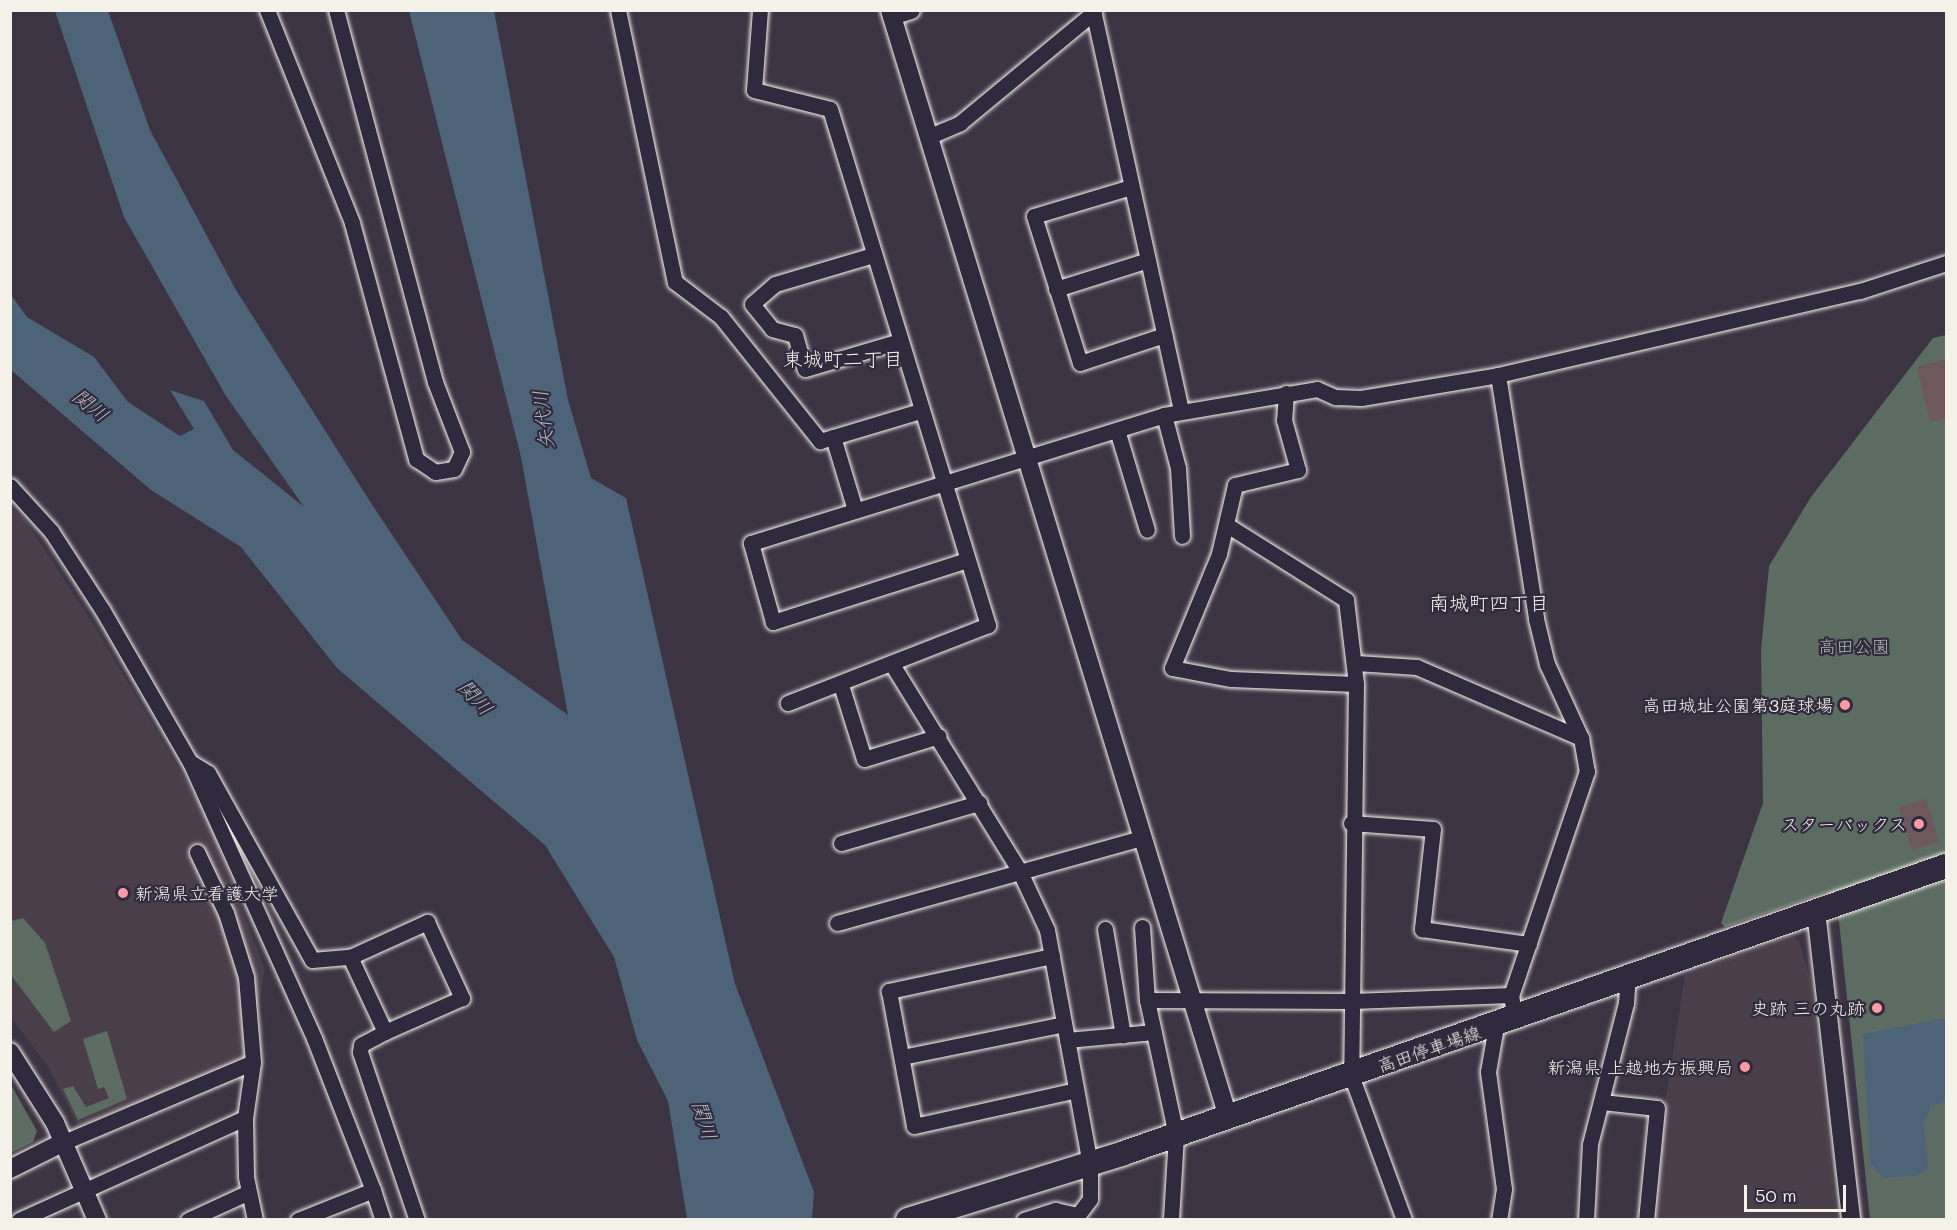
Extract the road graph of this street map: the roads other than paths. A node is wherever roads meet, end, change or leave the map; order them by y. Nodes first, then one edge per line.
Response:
1 (267, 10) edge
2 (336, 10) edge
3 (618, 10) edge
4 (760, 10) edge
5 (911, 10) edge
6 (1094, 11) edge
7 (891, 13) edge
8 (930, 136) junction
9 (1131, 187) junction
10 (873, 255) junction
11 (1148, 260) junction
12 (1947, 263) edge
13 (1056, 289) junction
14 (1164, 336) junction
15 (900, 341) junction
16 (1498, 375) junction
17 (1286, 393) junction
18 (920, 411) junction
19 (1180, 411) junction
20 (1164, 415) junction
21 (1117, 430) junction
22 (833, 437) junction
23 (1024, 459) junction
24 (944, 483) junction
25 (10, 486) edge
26 (855, 510) junction
27 (1227, 525) junction
28 (1147, 530) dead end
29 (1182, 536) dead end
30 (967, 560) junction
31 (1356, 663) junction
32 (893, 666) junction
33 (1356, 684) junction
34 (841, 685) junction
35 (788, 704) dead end
36 (939, 736) junction
37 (1581, 738) junction
38 (190, 762) junction
39 (979, 803) junction
40 (1351, 823) junction
41 (1141, 838) junction
42 (841, 843) dead end
43 (196, 852) dead end
44 (1947, 866) edge
45 (1020, 872) junction
46 (1816, 911) junction
47 (837, 923) dead end
48 (1142, 927) dead end
49 (1104, 929) dead end
50 (1529, 944) junction
51 (1052, 956) junction
52 (350, 957) junction
53 (1628, 977) junction
54 (1147, 1000) junction
55 (1190, 1000) junction
56 (1352, 1001) junction
57 (1507, 1013) junction
58 (1064, 1024) junction
59 (385, 1032) junction
60 (1154, 1032) junction
61 (1123, 1035) junction
62 (1067, 1040) junction
63 (10, 1052) edge
64 (902, 1057) junction
65 (253, 1062) junction
66 (1351, 1075) junction
67 (1076, 1090) junction
68 (1602, 1102) junction
69 (1227, 1117) junction
70 (245, 1118) junction
71 (1176, 1135) junction
72 (64, 1142) junction
73 (1090, 1164) junction
74 (10, 1169) edge
75 (84, 1189) junction
76 (373, 1190) junction
77 (247, 1193) junction
78 (1076, 1217) edge
79 (19, 1220) edge
80 (98, 1220) edge
81 (188, 1220) edge
82 (255, 1220) edge
83 (298, 1220) edge
84 (383, 1220) edge
85 (417, 1220) edge
86 (908, 1220) edge
87 (1024, 1220) edge
88 (1171, 1220) edge
89 (1404, 1220) edge
90 (1499, 1220) edge
91 (1586, 1220) edge
92 (1647, 1220) edge
93 (1851, 1220) edge

1 - 2 street
3 - 22 street
4 - 10 street
5 - 7 street
6 - 8 street
6 - 9 street
7 - 8 street
8 - 23 street
9 - 11 street
9 - 13 street
10 - 15 street
10 - 15 street
11 - 13 street
11 - 14 street
12 - 16 street
13 - 14 street
14 - 19 street
15 - 18 street
16 - 17 street
16 - 37 street
17 - 19 street
17 - 27 street
18 - 22 street
18 - 24 street
19 - 20 street
20 - 21 street
20 - 29 street
21 - 23 street
21 - 28 street
22 - 26 street
23 - 24 street
23 - 41 street
24 - 26 street
24 - 30 street
25 - 38 street
26 - 30 street
27 - 31 street
27 - 33 street
30 - 32 street
31 - 33 street
31 - 37 street
32 - 34 street
32 - 36 street
33 - 40 street
34 - 35 street
34 - 36 street
36 - 39 street
37 - 50 street
38 - 52 street
38 - 76 street
39 - 42 street
39 - 45 street
40 - 50 street
40 - 56 street
41 - 45 street
41 - 55 street
43 - 65 street
44 - 46 main road, 高田停車場線
45 - 47 street
45 - 51 street
46 - 53 main road, 高田停車場線
46 - 93 street
48 - 54 street
49 - 61 street
50 - 57 street
51 - 58 street
51 - 64 street
52 - 59 street
52 - 59 street
53 - 57 main road, 高田停車場線
53 - 68 street
54 - 55 street
54 - 60 street
55 - 56 street
55 - 69 street
56 - 57 street
56 - 66 street
57 - 66 main road, 高田停車場線
57 - 90 street
58 - 62 street
58 - 64 street
59 - 85 street
60 - 61 street
60 - 71 street
61 - 62 street
62 - 67 street
63 - 72 street
64 - 67 street
65 - 70 street
65 - 72 street
66 - 69 main road, 高田停車場線
66 - 89 street
67 - 73 street
68 - 91 street
68 - 92 street
69 - 71 main road, 高田停車場線
70 - 75 street
70 - 77 street
71 - 73 main road, 高田停車場線
71 - 88 street
72 - 74 street
72 - 75 street
73 - 78 street
73 - 86 main road, 高田停車場線
75 - 79 street
75 - 80 street
76 - 83 street
76 - 84 street
77 - 81 street
77 - 82 street
78 - 87 street

